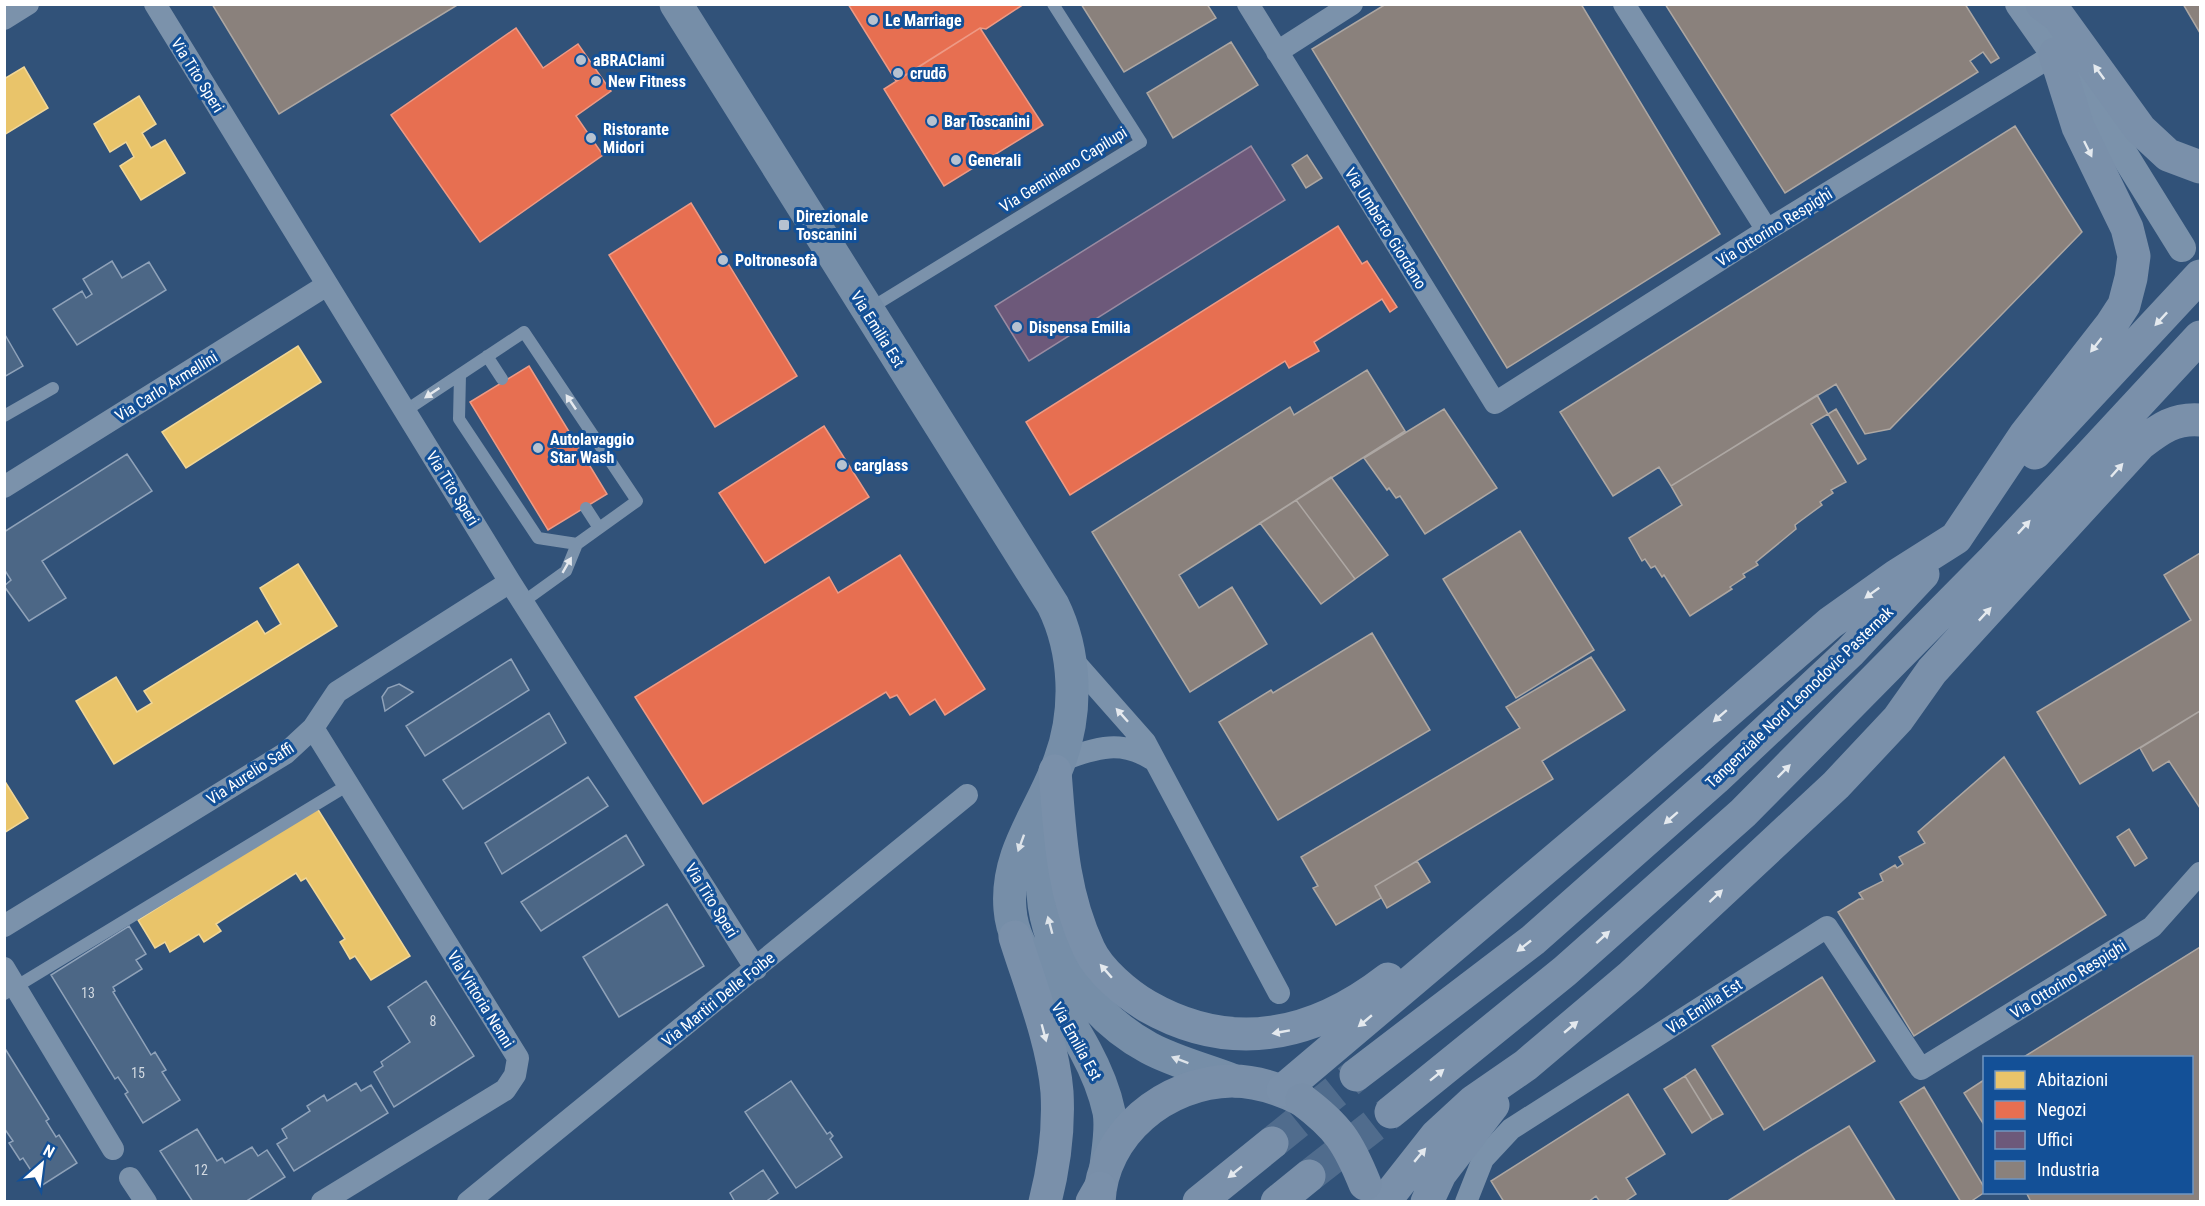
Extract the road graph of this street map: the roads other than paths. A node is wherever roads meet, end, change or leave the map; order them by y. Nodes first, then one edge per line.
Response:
1 (28, 4) edge
2 (155, 4) edge
3 (676, 4) edge
4 (1053, 4) edge
5 (1248, 4) edge
6 (1352, 4) edge
7 (1624, 4) edge
8 (2019, 4) edge
9 (2042, 4) edge
10 (4, 19) edge
11 (1277, 52) junction
12 (2055, 54) junction
13 (2200, 167) edge
14 (1767, 230) junction
15 (2182, 248) dead end
16 (2200, 276) edge
17 (327, 285) junction
18 (866, 311) junction
19 (2200, 337) edge
20 (487, 356) junction
21 (459, 375) junction
22 (502, 379) dead end
23 (53, 388) dead end
24 (1495, 404) joint
25 (405, 411) junction
26 (4, 416) edge
27 (2200, 420) edge
28 (4, 487) edge
29 (586, 508) dead end
30 (599, 528) junction
31 (1956, 538) junction
32 (577, 544) junction
33 (1994, 559) junction
34 (510, 582) junction
35 (523, 602) junction
36 (1070, 657) junction
37 (313, 728) junction
38 (1157, 762) junction
39 (1058, 766) junction
40 (348, 785) junction
41 (1640, 788) junction
42 (967, 795) dead end
43 (1759, 855) junction
44 (2200, 873) edge
45 (4, 926) edge
46 (1015, 937) junction
47 (756, 969) junction
48 (8, 983) edge
49 (1279, 993) dead end
50 (1526, 1065) junction
51 (1921, 1069) joint
52 (1356, 1075) tunnel mouth
53 (1235, 1081) junction
54 (1293, 1095) junction
55 (1391, 1112) tunnel mouth
56 (1272, 1143) tunnel mouth
57 (112, 1149) dead end
58 (1309, 1176) tunnel mouth
59 (130, 1178) dead end
60 (1099, 1189) edge
61 (1372, 1196) edge
62 (146, 1202) edge
63 (322, 1202) edge
64 (468, 1202) edge
65 (1045, 1202) edge
66 (1199, 1202) edge
67 (1277, 1202) edge
68 (1427, 1202) edge
69 (1466, 1202) edge

1 - 10 street
2 - 17 street, Via Tito Speri
3 - 18 main road, Via Emilia Est
4 - 18 lane, Via Geminiano Capilupi
5 - 11 street, Via Umberto Giordano
6 - 11 street
7 - 14 street
8 - 12 street
13 -> 9 highway
11 - 24 street, Via Umberto Giordano
12 - 14 street, Via Ottorino Respighi
12 - 15 street
12 -> 31 highway
14 - 24 street, Via Ottorino Respighi
16 -> 31 highway, Tangenziale Nord Leonodovic Pasternak
17 - 25 street, Via Tito Speri
17 - 28 street, Via Carlo Armellini
18 - 36 main road, Via Emilia Est
33 -> 19 highway
20 - 21 lane
20 - 22 lane
30 -> 20 lane
21 -> 25 lane
21 - 32 lane
23 - 26 lane
25 - 34 street, Via Tito Speri
43 -> 27 highway
29 - 30 lane
30 - 32 lane
31 -> 41 highway
31 -> 52 highway, Tangenziale Nord Leonodovic Pasternak
35 -> 32 lane
33 - 43 highway
55 -> 33 highway
34 - 35 street, Via Tito Speri
34 - 37 street, Via Aurelio Saffi
35 - 47 street, Via Tito Speri
38 -> 36 street
36 - 39 main road, Via Emilia Est
37 - 40 street, Via Vittoria Nenni
37 - 45 street, Via Aurelio Saffi
38 - 39 street
38 - 49 street
41 -> 39 highway
39 -> 46 main road, Via Emilia Est
53 -> 39 main road, Via Emilia Est
40 - 48 lane
40 - 63 street, Via Vittoria Nenni
41 -> 54 highway
42 - 47 street, Via Martiri Delle Foibe
50 -> 43 highway
44 - 51 street, Via Ottorino Respighi
46 - 60 main road, Via Emilia Est
46 -> 65 highway
47 - 64 street, Via Martiri Delle Foibe
48 - 57 street
61 -> 50 highway
50 - 68 highway
51 - 69 street, Via Emilia Est
53 - 54 main road, Via Emilia Est
53 - 60 main road, Via Emilia Est
54 - 61 main road, Via Emilia Est, bridge
56 -> 66 highway
58 - 67 highway
59 - 62 street

